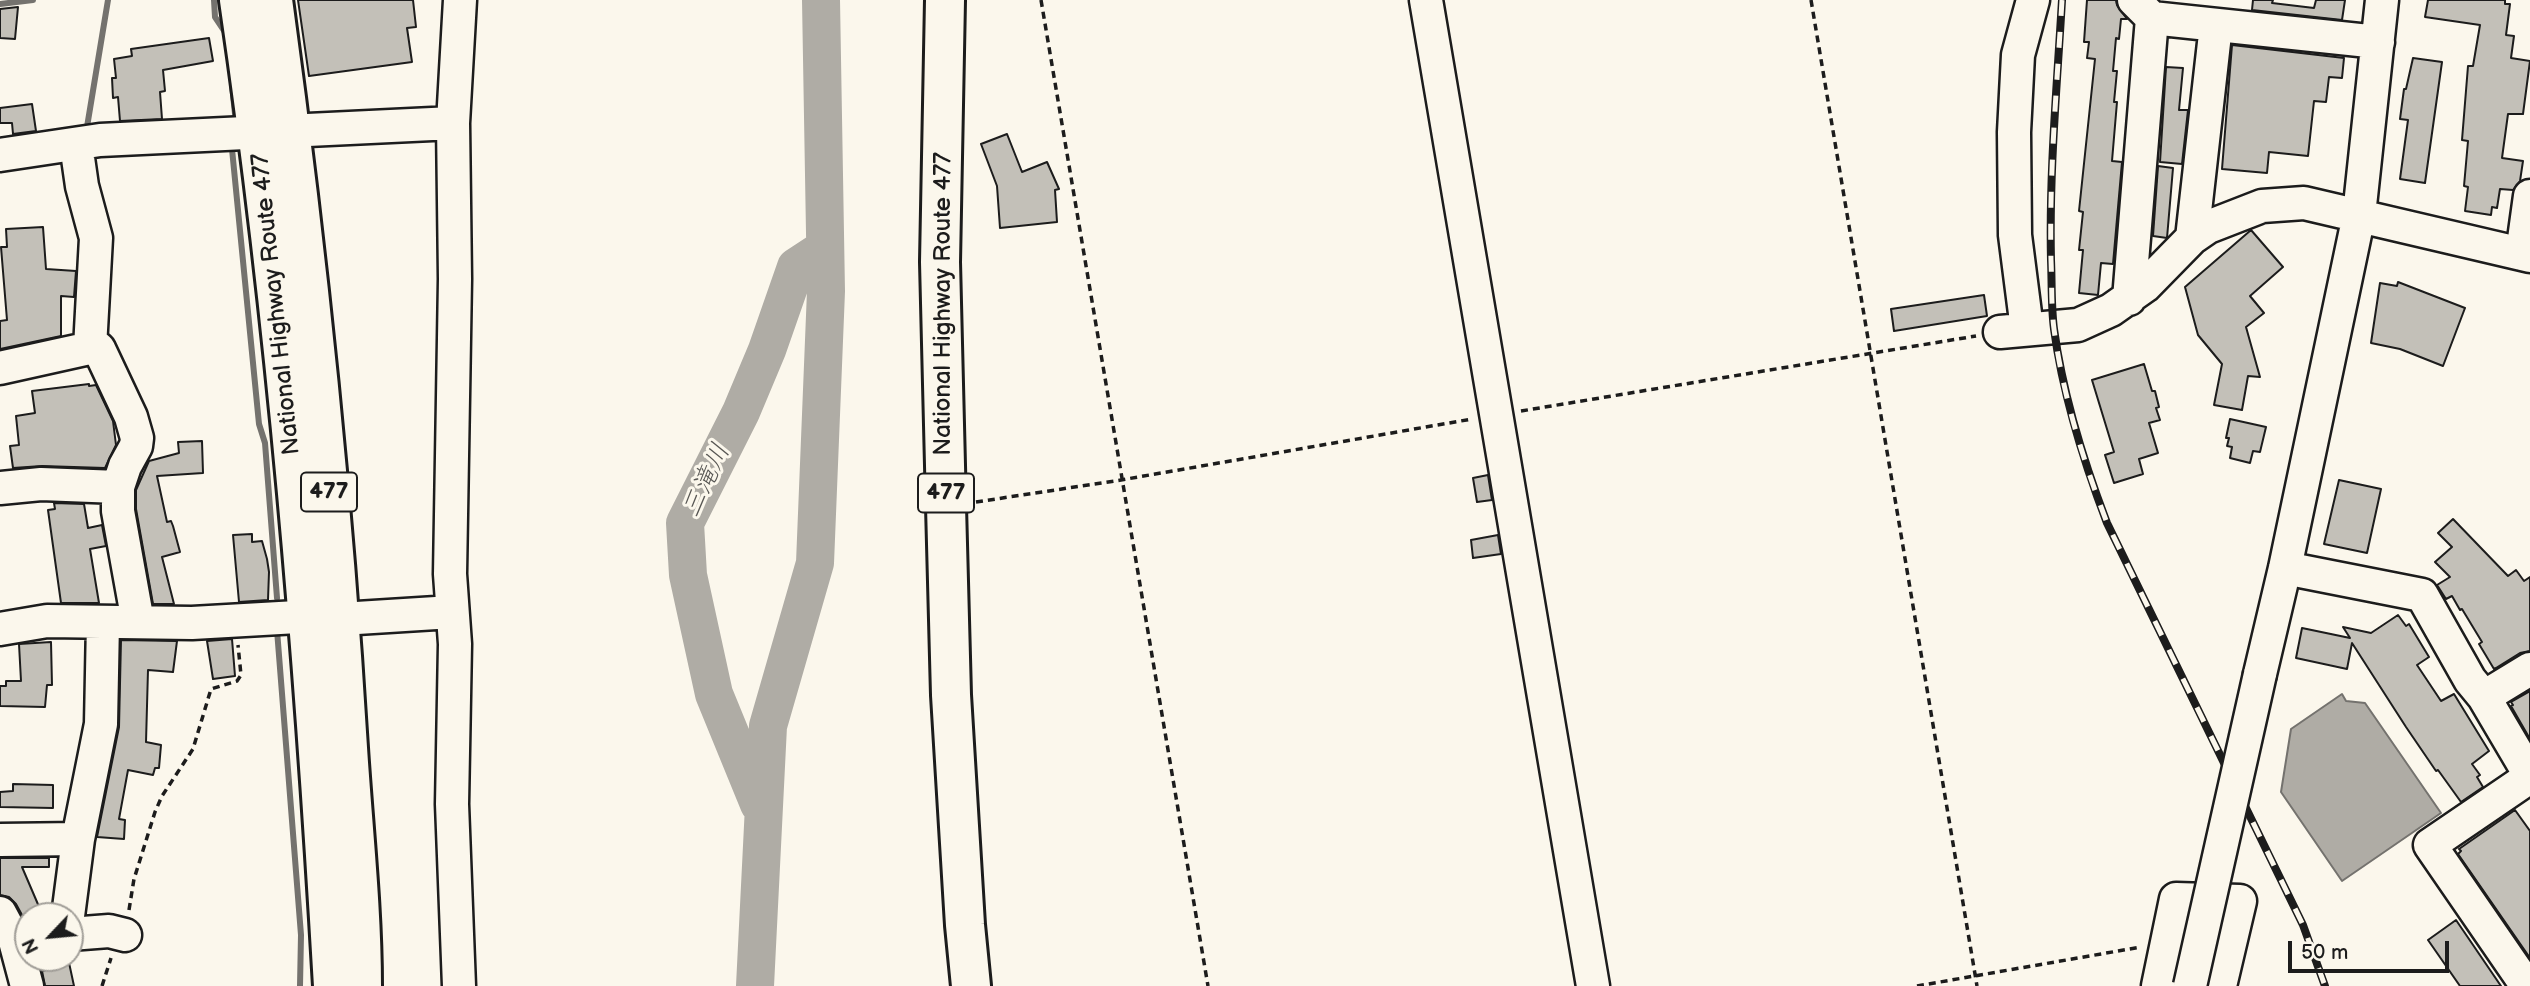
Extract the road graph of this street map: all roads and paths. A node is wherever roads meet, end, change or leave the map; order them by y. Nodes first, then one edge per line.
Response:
1 (239, 0) edge
2 (274, 0) edge
3 (460, 0) edge
4 (945, 0) edge
5 (1041, 0) edge
6 (1426, 0) edge
7 (1811, 0) edge
8 (2033, 0) edge
9 (2382, 0) edge
10 (2143, 9) edge
11 (2216, 25) junction
12 (2378, 42) junction
13 (453, 124) junction
14 (275, 131) junction
15 (76, 144) junction
16 (0, 155) edge
17 (2530, 196) edge
18 (2359, 215) junction
19 (2192, 239) junction
20 (2526, 255) edge
21 (2129, 299) junction
22 (2014, 330) junction
23 (91, 342) junction
24 (1869, 353) junction
25 (0, 368) edge
26 (1496, 415) junction
27 (1121, 480) junction
28 (118, 487) junction
29 (0, 488) edge
30 (946, 506) junction
31 (2286, 568) junction
32 (452, 612) junction
33 (324, 618) junction
34 (235, 619) junction
35 (103, 622) junction
36 (138, 622) junction
37 (0, 629) edge
38 (2530, 669) edge
39 (2484, 697) junction
40 (2530, 776) edge
41 (78, 839) junction
42 (0, 840) edge
43 (70, 902) edge
44 (0, 913) edge
45 (14, 930) edge
46 (84, 933) edge
47 (125, 935) junction
48 (2167, 942) junction
49 (1975, 976) junction
50 (102, 986) edge
51 (333, 986) edge
52 (362, 986) edge
53 (459, 986) edge
54 (971, 986) edge
55 (1208, 986) edge
56 (1593, 986) edge
57 (1917, 986) edge
58 (1977, 986) edge
59 (2158, 986) edge
60 (2190, 986) edge
61 (2220, 986) edge
62 (2527, 986) edge

1 - 14 highway, National Highway Route 477 / 477
2 - 14 highway, National Highway Route 477 / 477
3 - 13 street
4 - 30 highway, National Highway Route 477 / 477
5 - 27 path
6 - 26 street
7 - 24 path
8 - 22 street
9 - 12 street
10 - 11 street
10 - 21 street
11 - 12 street
11 - 19 street
12 - 18 street
13 - 14 street
13 - 32 street
14 - 15 street
14 - 33 highway, National Highway Route 477 / 477
15 - 16 street
15 - 23 street
17 - 20 street
18 - 19 street
18 - 20 street
18 - 31 street
19 - 21 street
21 - 22 street
22 - 24 path
23 - 25 street
23 - 28 street
24 - 26 path
24 - 49 path
26 - 27 path
26 - 56 street
27 - 30 path
27 - 55 path
28 - 29 street
28 - 36 street
30 - 54 highway, National Highway Route 477 / 477
31 - 39 street
31 - 60 street, bridge
32 - 33 street
32 - 53 street
33 - 34 street
33 - 51 highway, National Highway Route 477 / 477
33 - 52 highway, National Highway Route 477 / 477
34 - 36 street
34 - 47 path
35 - 36 street
35 - 37 street
35 - 41 street
38 - 39 street
39 - 40 street
40 - 62 street
41 - 42 street
41 - 43 street
44 - 45 street
46 - 47 street
47 - 50 path
48 - 49 path
48 - 59 street
48 - 61 street
49 - 57 path
49 - 58 path

